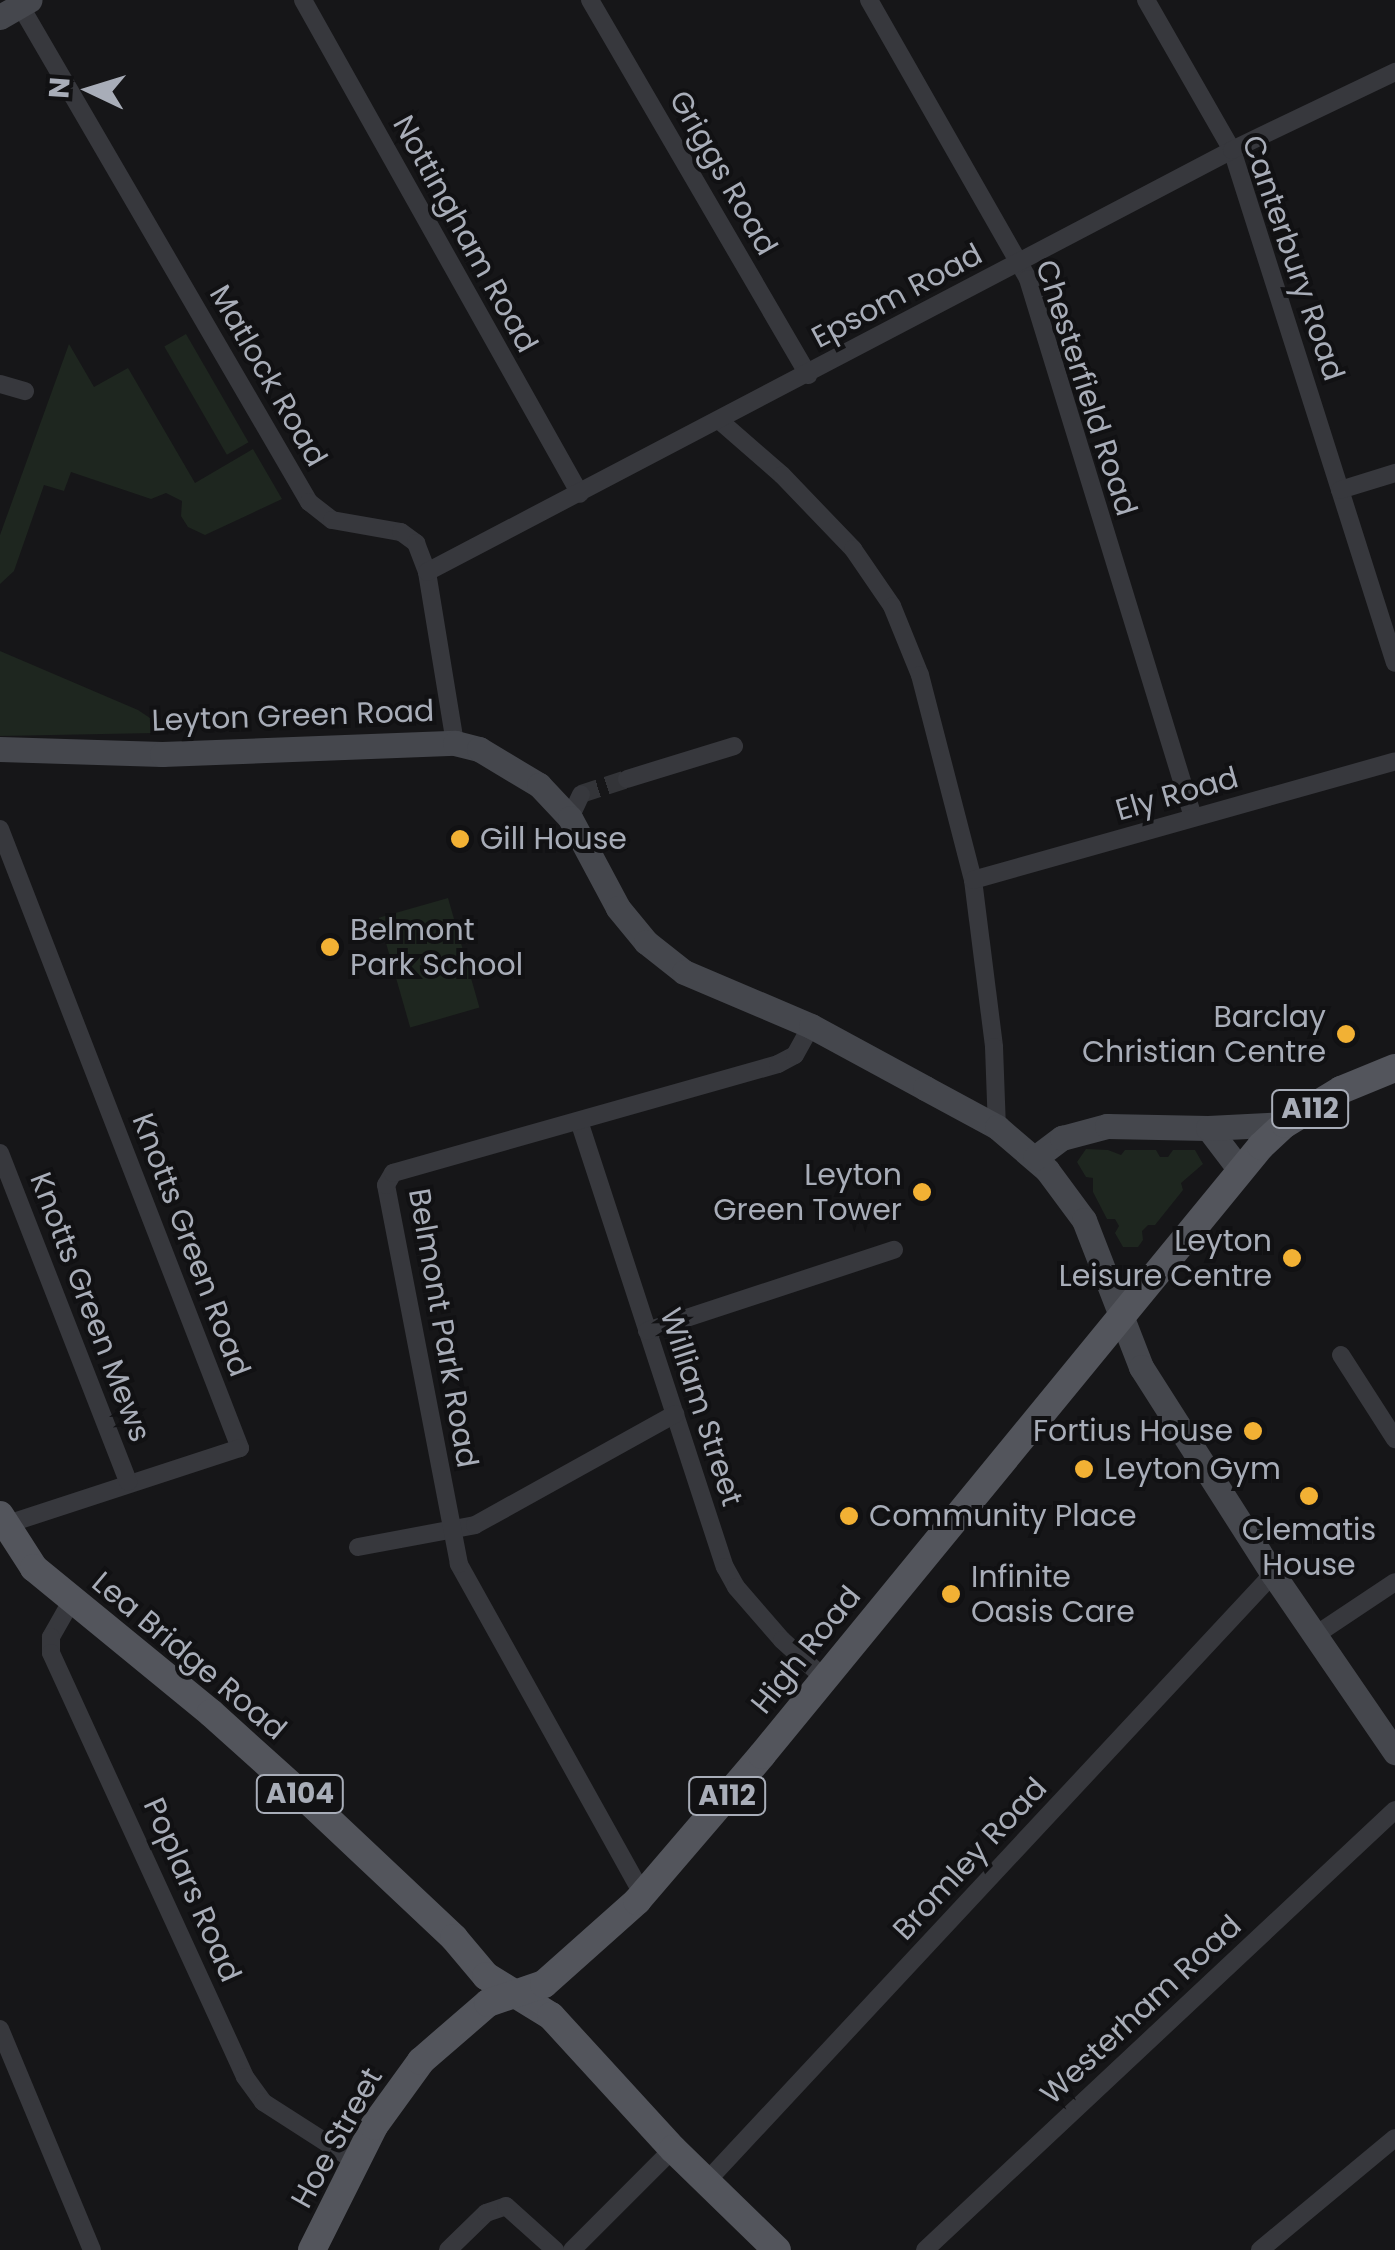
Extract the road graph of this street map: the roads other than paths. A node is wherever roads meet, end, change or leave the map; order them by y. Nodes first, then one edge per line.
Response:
1 (302, 0) edge
2 (590, 0) edge
3 (869, 0) edge
4 (1146, 0) edge
5 (16, 5) edge
6 (1395, 72) edge
7 (1232, 150) junction
8 (1017, 262) junction
9 (808, 375) junction
10 (0, 384) edge
11 (25, 392) dead end
12 (720, 421) junction
13 (1395, 472) edge
14 (1340, 490) junction
15 (580, 494) junction
16 (427, 572) junction
17 (1395, 663) edge
18 (455, 743) junction
19 (734, 746) dead end
20 (0, 749) edge
21 (1395, 761) edge
22 (627, 779) tunnel mouth
23 (581, 794) dead end
24 (570, 818) junction
25 (1192, 818) junction
26 (0, 829) edge
27 (973, 880) junction
28 (810, 1026) junction
29 (1395, 1068) edge
30 (579, 1121) junction
31 (1284, 1124) junction
32 (997, 1127) junction
33 (1208, 1128) junction
34 (0, 1153) edge
35 (1035, 1158) junction
36 (1240, 1170) junction
37 (894, 1250) dead end
38 (1120, 1321) junction
39 (647, 1331) junction
40 (1340, 1355) dead end
41 (674, 1414) junction
42 (1395, 1439) edge
43 (128, 1482) junction
44 (2, 1520) edge
45 (450, 1530) junction
46 (358, 1547) dead end
47 (1273, 1574) junction
48 (1395, 1582) edge
49 (72, 1600) junction
50 (1314, 1636) junction
51 (824, 1678) junction
52 (1395, 1752) edge
53 (1395, 1810) edge
54 (643, 1895) junction
55 (520, 1995) junction
56 (0, 2030) edge
57 (1395, 2138) edge
58 (673, 2149) junction
59 (355, 2161) junction
60 (706, 2182) junction
61 (92, 2250) edge
62 (312, 2250) edge
63 (448, 2250) edge
64 (555, 2250) edge
65 (572, 2250) edge
66 (777, 2250) edge
67 (925, 2250) edge
68 (1260, 2250) edge

1 - 15 street, Nottingham Road
2 - 9 street, Griggs Road
3 - 8 street, Chesterfield Road
4 - 7 street, Canterbury Road
5 - 16 street, Matlock Road
6 - 7 street, Epsom Road
7 - 8 street, Epsom Road
7 - 14 street, Canterbury Road
8 - 9 street, Epsom Road
8 - 25 street, Chesterfield Road
9 - 12 street, Epsom Road
10 - 11 street
12 - 15 street, Epsom Road
12 - 27 street
13 - 14 street
14 - 17 street, Canterbury Road
15 - 16 street, Epsom Road
16 - 18 street, Matlock Road
18 - 20 main road, Leyton Green Road
18 - 24 main road, Leyton Green Road
19 - 22 street
21 - 25 street, Ely Road
23 - 24 street
24 - 28 main road, Leyton Green Road
25 - 27 street, Ely Road
26 - 43 street, Knotts Green Road
27 - 32 street
28 - 30 street, Belmont Park Road
28 - 32 main road, Leyton Green Road
29 - 31 main road, A112
30 - 39 street, William Street
30 - 45 street, Belmont Park Road
31 - 33 main road
31 - 36 main road, A112
32 - 35 main road, Leyton Green Road
33 - 35 main road
33 - 36 main road
34 - 43 street, Knotts Green Mews
35 - 38 main road, Leyton Green Road
36 - 38 main road, A112
37 - 39 street
38 - 47 main road, Leyton Green Road
38 - 51 main road, High Road / A112
39 - 41 street, William Street
40 - 42 street
41 - 45 street
41 - 51 street, William Street
43 - 44 street, Knotts Green Road
44 - 49 main road, Lea Bridge Road / A104
45 - 46 street
45 - 54 street, Belmont Park Road
47 - 50 main road, Leyton Green Road
47 - 60 street, Bromley Road
48 - 50 street
49 - 55 main road, Lea Bridge Road / A104
49 - 59 street, Poplars Road
50 - 52 main road, Leyton Green Road
51 - 54 main road, High Road / A112
53 - 67 street, Westerham Road
54 - 55 main road, High Road / A112
55 - 58 main road, Lea Bridge Road / A104
55 - 59 main road, Hoe Street / A112
56 - 61 street
57 - 68 street
58 - 60 main road, Lea Bridge Road / A104
58 - 65 street
59 - 62 main road, Hoe Street / A112
60 - 66 main road, Lea Bridge Road / A104
63 - 64 street

